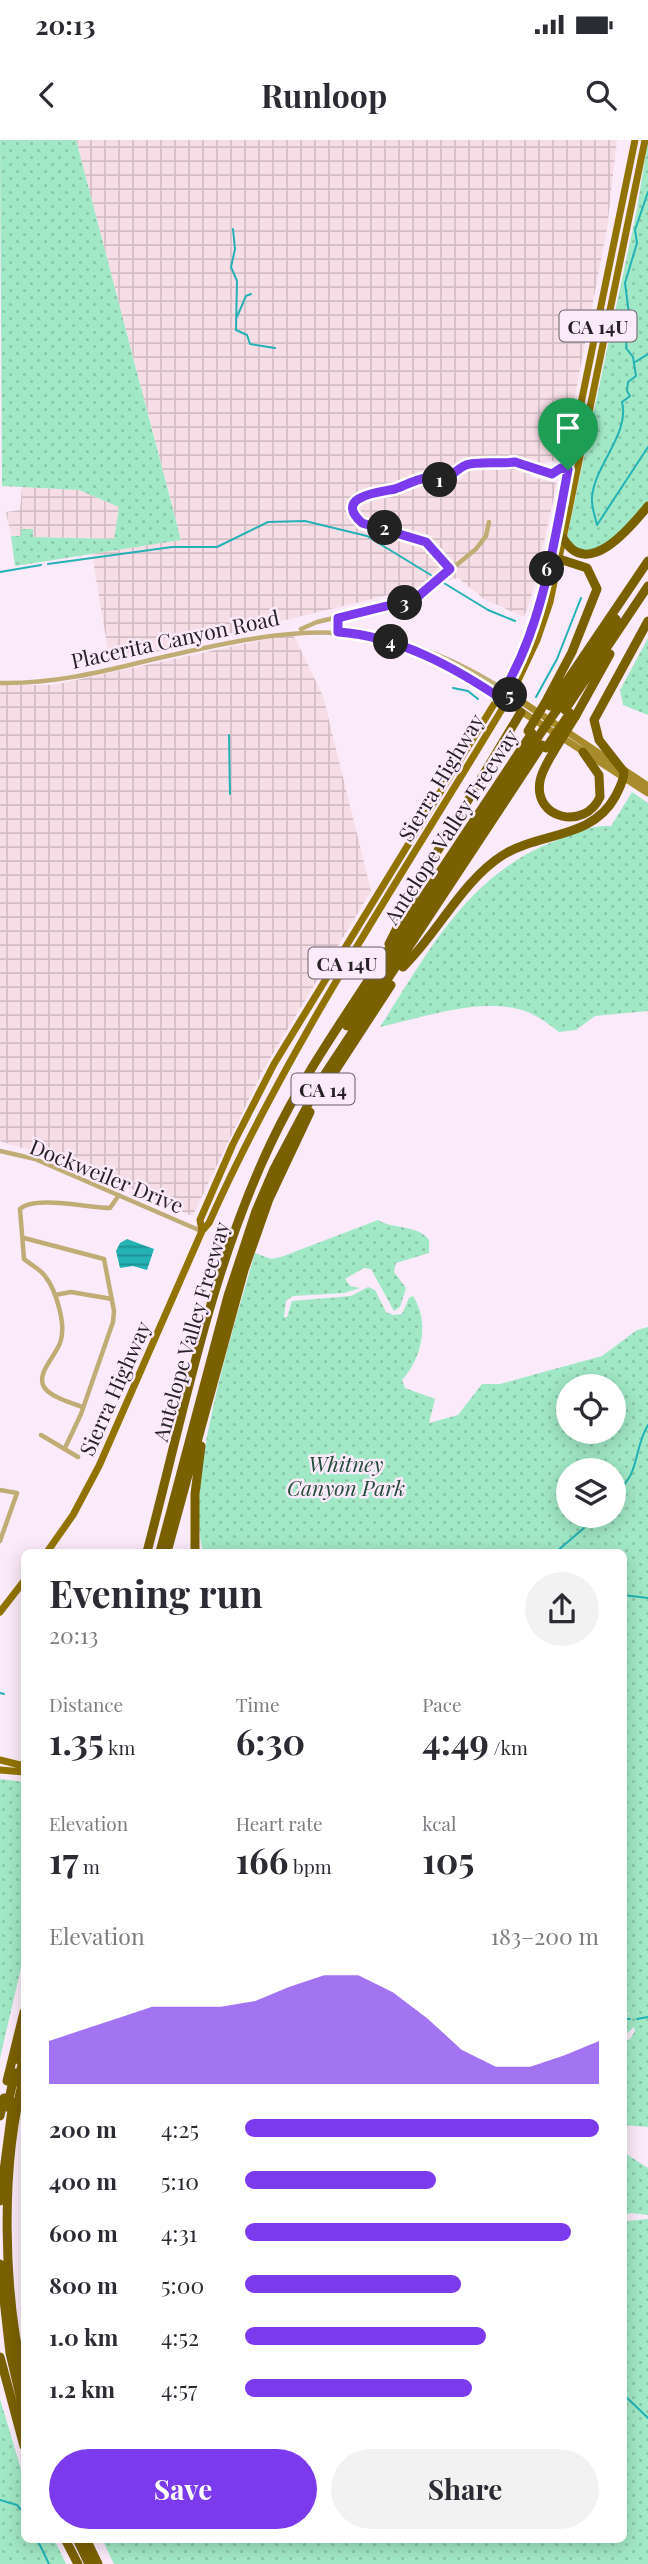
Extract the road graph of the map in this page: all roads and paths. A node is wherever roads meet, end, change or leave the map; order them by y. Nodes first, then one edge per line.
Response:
1 (635, 140) edge
2 (645, 140) edge
3 (588, 374) junction
4 (598, 377) junction
5 (568, 470) junction
6 (648, 506) edge
7 (488, 522) dead end
8 (563, 538) junction
9 (554, 557) junction
10 (648, 561) edge
11 (450, 569) junction
12 (648, 571) edge
13 (648, 586) edge
14 (648, 595) edge
15 (338, 618) junction
16 (648, 621) edge
17 (297, 631) junction
18 (338, 632) junction
19 (399, 643) junction
20 (0, 683) edge
21 (505, 696) junction
22 (560, 710) junction
23 (521, 712) junction
24 (540, 741) junction
25 (583, 752) junction
26 (623, 768) junction
27 (624, 778) junction
28 (648, 786) edge
29 (648, 793) edge
30 (387, 953) junction
31 (403, 967) junction
32 (0, 1151) edge
33 (119, 1195) junction
34 (251, 1196) junction
35 (258, 1215) junction
36 (202, 1231) junction
37 (24, 1238) junction
38 (237, 1254) junction
39 (55, 1295) junction
40 (112, 1299) junction
41 (82, 1407) junction
42 (201, 1426) junction
43 (40, 1435) dead end
44 (65, 1448) junction
45 (78, 1457) dead end
46 (0, 1490) edge
47 (159, 1507) junction
48 (0, 1541) edge
49 (49, 1549) edge
50 (141, 1549) edge
51 (150, 1549) edge
52 (150, 1549) edge
53 (161, 1549) edge
54 (168, 1549) edge
55 (195, 1549) edge
56 (21, 1585) edge
57 (0, 1612) edge
58 (0, 1760) edge
59 (21, 1765) edge
60 (0, 1770) edge
61 (21, 1772) edge
62 (21, 2025) edge
63 (21, 2052) edge
64 (21, 2069) edge
65 (21, 2099) edge
66 (0, 2116) edge
67 (0, 2150) edge
68 (0, 2201) edge
69 (0, 2264) edge
70 (0, 2320) edge
71 (0, 2357) edge
72 (21, 2364) edge
73 (21, 2400) edge
74 (21, 2416) edge
75 (21, 2435) edge
76 (67, 2543) edge
77 (74, 2543) edge
78 (79, 2543) edge
79 (88, 2543) edge
80 (78, 2564) edge
81 (84, 2564) edge
82 (89, 2564) edge
83 (98, 2564) edge

1 - 3 main road, Sierra Highway / CA 14U
2 - 4 main road, Sierra Highway / CA 14U
3 - 4 main road
3 - 5 main road, Sierra Highway / CA 14U
4 - 8 main road, Sierra Highway / CA 14U
5 - 9 main road, Sierra Highway / CA 14U
5 - 11 street
6 - 8 highway
7 - 11 street
8 - 9 main road, Sierra Highway / CA 14U
9 - 21 main road, Sierra Highway / CA 14U
9 - 22 highway
10 - 22 highway, Antelope Valley Freeway / CA 14
11 - 15 street
12 - 22 highway
13 - 22 highway
14 - 22 highway, Antelope Valley Freeway / CA 14
15 - 17 street
15 - 18 street
16 - 26 highway
17 - 18 street, Placerita Canyon Road
17 - 20 street, Placerita Canyon Road
18 - 19 street, Placerita Canyon Road
19 - 21 street, Placerita Canyon Road
19 - 21 street, Placerita Canyon Road
21 - 23 main road, Placerita Canyon Road
21 - 26 main road, Placerita Canyon Road
21 - 36 main road, Sierra Highway / CA 14U
21 - 36 main road, Sierra Highway / CA 14U
22 - 24 highway, bridge
22 - 24 highway, Antelope Valley Freeway / CA 14, bridge
23 - 25 main road, Placerita Canyon Road
23 - 30 highway
24 - 25 highway
24 - 30 highway, Antelope Valley Freeway / CA 14
24 - 31 highway, Antelope Valley Freeway / CA 14
24 - 34 highway
24 - 35 highway
25 - 27 main road, Placerita Canyon Road
26 - 27 highway
26 - 28 main road, Placerita Canyon Road
27 - 29 main road, Placerita Canyon Road
27 - 31 highway
30 - 34 highway, Antelope Valley Freeway / CA 14
31 - 35 highway, Antelope Valley Freeway / CA 14
32 - 33 street, Dockweiler Drive
33 - 36 street, Dockweiler Drive
33 - 37 street
34 - 38 highway, Antelope Valley Freeway / CA 14
35 - 38 highway, Antelope Valley Freeway / CA 14
36 - 49 main road, Sierra Highway / CA 14U
37 - 39 street
37 - 40 street
38 - 42 highway, Antelope Valley Freeway / CA 14
38 - 47 highway, Antelope Valley Freeway / CA 14
38 - 51 highway
38 - 53 highway
39 - 40 street
39 - 41 street
40 - 41 street
41 - 44 street
42 - 54 highway, Antelope Valley Freeway / CA 14
42 - 55 highway
43 - 44 street
44 - 45 street
46 - 48 street
47 - 50 highway
47 - 52 highway, Antelope Valley Freeway / CA 14
56 - 57 main road
58 - 59 main road
60 - 61 main road
62 - 66 highway
63 - 67 highway
64 - 68 highway
65 - 72 highway
69 - 73 highway
70 - 74 highway
71 - 75 highway
76 - 80 highway
77 - 81 highway
78 - 82 highway
79 - 83 highway

